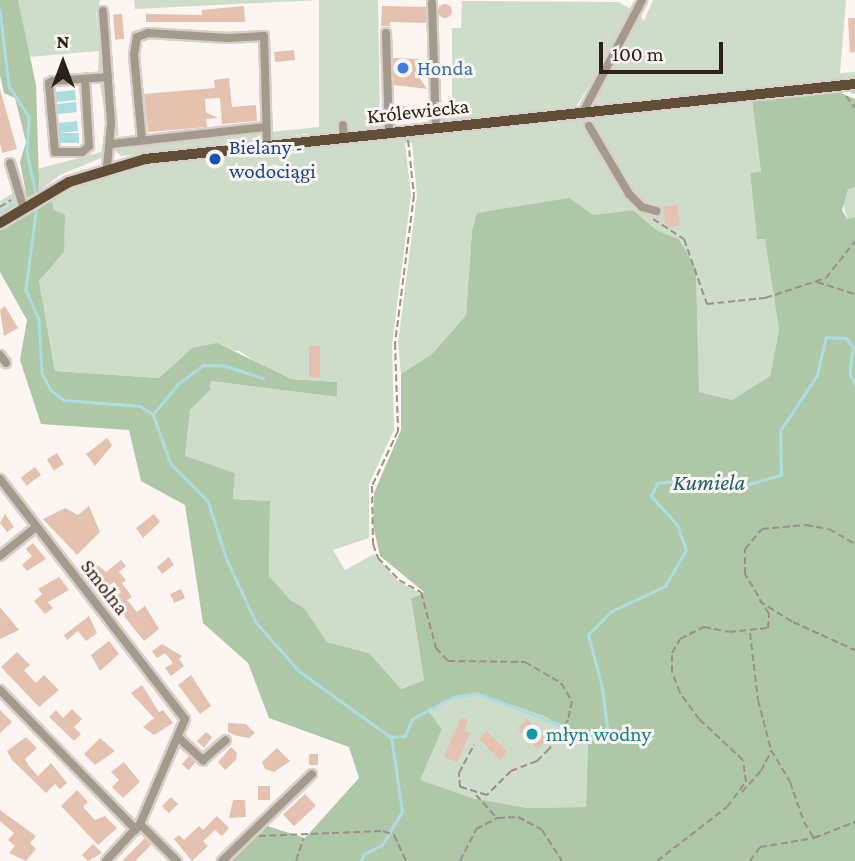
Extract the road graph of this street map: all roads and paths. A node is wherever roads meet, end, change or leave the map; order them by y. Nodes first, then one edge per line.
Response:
1 (642, 0) edge
2 (432, 3) dead end
3 (103, 11) dead end
4 (386, 33) dead end
5 (597, 58) dead end
6 (606, 66) junction
7 (108, 77) junction
8 (85, 79) junction
9 (855, 84) edge
10 (839, 87) junction
11 (855, 108) edge
12 (582, 114) junction
13 (343, 125) dead end
14 (589, 126) dead end
15 (266, 127) junction
16 (436, 129) junction
17 (407, 131) junction
18 (389, 133) junction
19 (344, 138) junction
20 (142, 140) junction
21 (111, 144) junction
22 (267, 146) junction
23 (10, 163) dead end
24 (107, 167) junction
25 (29, 200) junction
26 (0, 207) edge
27 (653, 211) joint
28 (0, 223) edge
29 (855, 241) edge
30 (816, 281) junction
31 (855, 293) edge
32 (0, 355) edge
33 (6, 363) dead end
34 (0, 479) edge
35 (36, 527) junction
36 (855, 544) edge
37 (0, 556) edge
38 (756, 598) junction
39 (750, 632) junction
40 (855, 650) edge
41 (0, 690) edge
42 (179, 738) junction
43 (226, 740) dead end
44 (474, 745) dead end
45 (771, 750) junction
46 (312, 774) dead end
47 (741, 792) junction
48 (476, 795) junction
49 (498, 818) junction
50 (855, 822) edge
51 (138, 827) junction
52 (247, 837) junction
53 (304, 837) junction
54 (814, 838) junction
55 (106, 861) edge
56 (177, 861) edge
57 (222, 861) edge
58 (296, 861) edge
59 (406, 861) edge
60 (460, 861) edge
61 (562, 861) edge
62 (657, 861) edge
63 (750, 861) edge

1 - 6 street
2 - 16 street
3 - 7 street
4 - 18 street
5 - 6 street
6 - 12 street
7 - 8 street
7 - 21 street
8 - 8 street
9 - 10 main road, Królewiecka
10 - 11 path
10 - 12 main road, Królewiecka
12 - 16 main road, Królewiecka
13 - 19 street
14 - 27 street
15 - 20 street
15 - 20 street
15 - 22 street
16 - 17 main road, Królewiecka
17 - 18 main road, Królewiecka
17 - 48 path
18 - 19 main road, Królewiecka
19 - 22 main road, Królewiecka
20 - 21 street
21 - 24 street
22 - 24 main road, Królewiecka
23 - 25 street
24 - 25 main road, Królewiecka
25 - 26 path
25 - 28 main road, Królewiecka
27 - 30 path
29 - 30 path
30 - 31 path
32 - 33 street
34 - 35 street, Smolna
35 - 37 street
35 - 42 street, Smolna
36 - 38 path
38 - 39 path
38 - 40 path
39 - 45 path
39 - 47 path
41 - 51 street
42 - 43 street
42 - 51 street
44 - 48 path
45 - 47 path
45 - 54 path
46 - 52 street
47 - 62 path
48 - 49 path
49 - 60 path
49 - 61 path
50 - 54 path
51 - 55 street
51 - 56 street
52 - 53 path
52 - 57 street
53 - 58 path
53 - 59 path
54 - 63 path

